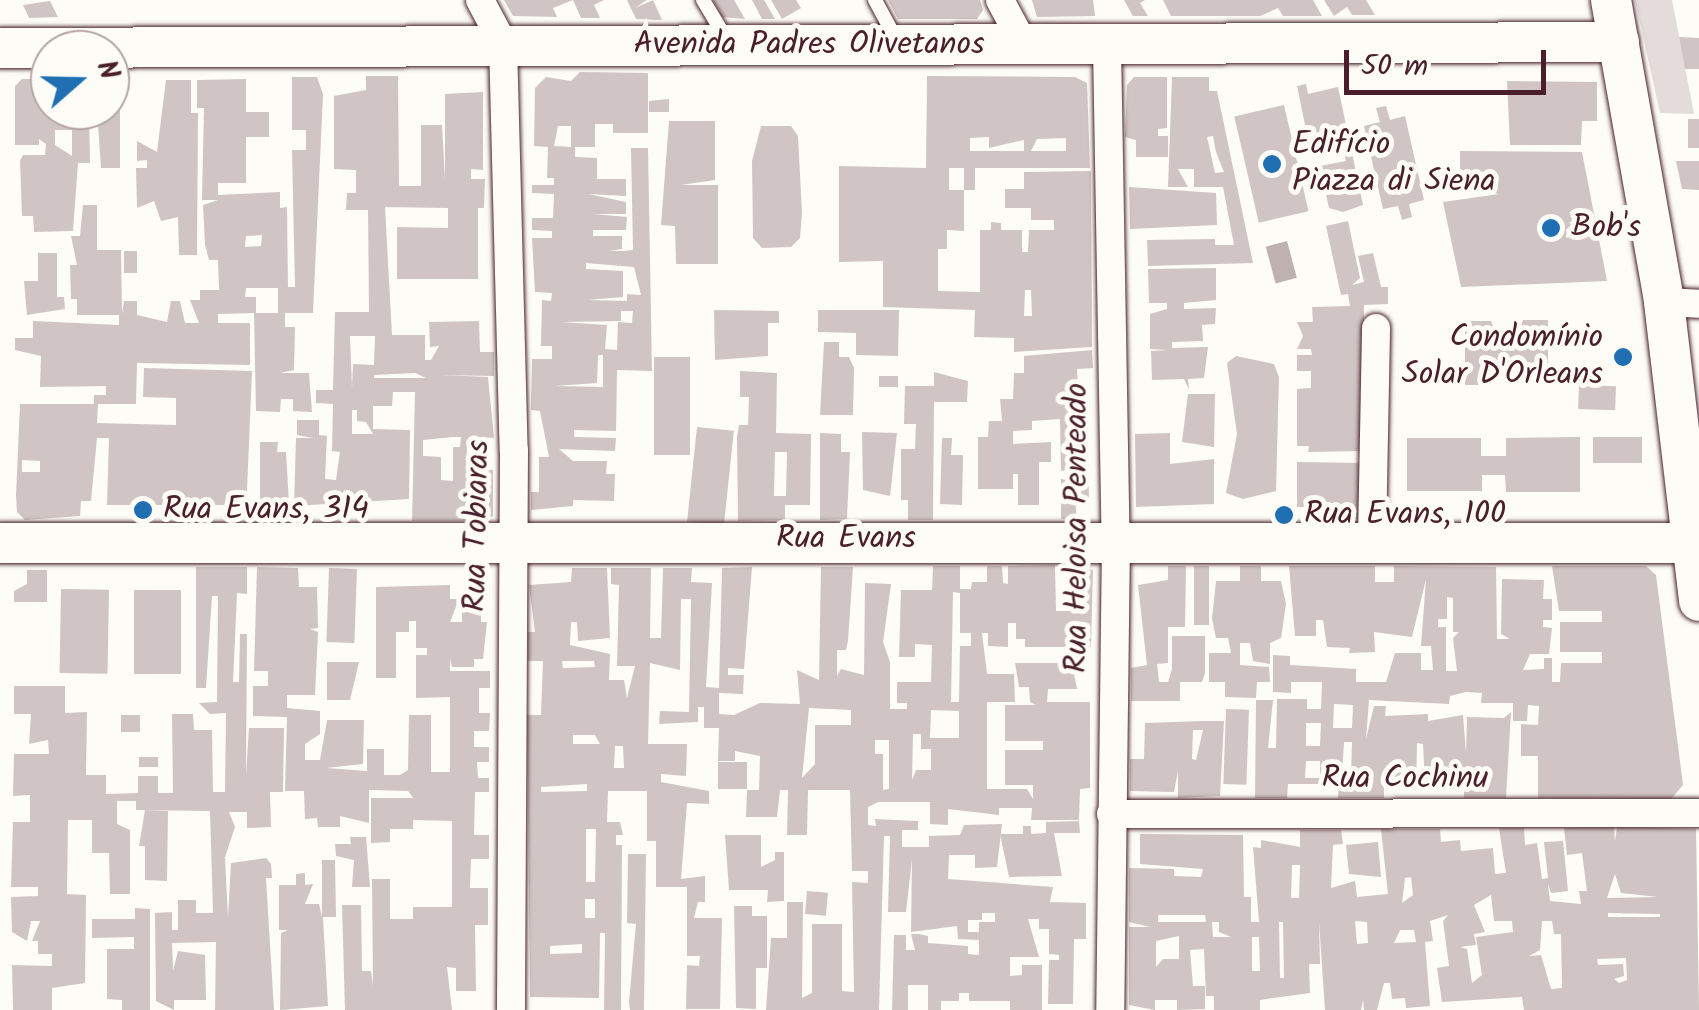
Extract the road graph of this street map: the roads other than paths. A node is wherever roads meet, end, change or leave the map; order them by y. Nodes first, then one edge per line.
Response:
1 (480, 0) edge
2 (703, 0) edge
3 (875, 0) edge
4 (1000, 0) edge
5 (1610, 0) edge
6 (1619, 42) junction
7 (503, 43) junction
8 (730, 45) junction
9 (900, 45) junction
10 (1024, 45) junction
11 (1107, 46) junction
12 (0, 48) edge
13 (1681, 303) edge
14 (1376, 328) dead end
15 (1372, 539) junction
16 (1116, 540) junction
17 (512, 541) junction
18 (0, 543) edge
19 (1692, 544) junction
20 (1699, 601) edge
21 (1699, 812) edge
22 (1111, 814) junction
23 (511, 1010) edge
24 (1110, 1010) edge

1 - 7 street
2 - 8 lane
3 - 9 lane
4 - 10 street
5 - 6 street
6 - 11 street, Avenida Padres Olivetanos
6 - 13 street
7 - 8 street, Avenida Padres Olivetanos
7 - 12 street, Avenida Padres Olivetanos
7 - 17 street, Rua Tobiaras
8 - 9 street, Avenida Padres Olivetanos
9 - 10 street, Avenida Padres Olivetanos
10 - 11 street, Avenida Padres Olivetanos
11 - 16 street, Rua Heloisa Penteado
13 - 19 street
14 - 15 street
15 - 16 street, Rua Evans
15 - 19 street, Rua Evans
16 - 17 street, Rua Evans
16 - 22 street, Rua Heloisa Penteado
17 - 18 street, Rua Evans
17 - 23 street, Rua Tobiaras
19 - 20 street
21 - 22 street, Rua Cochinu
22 - 24 street, Rua Heloisa Penteado

